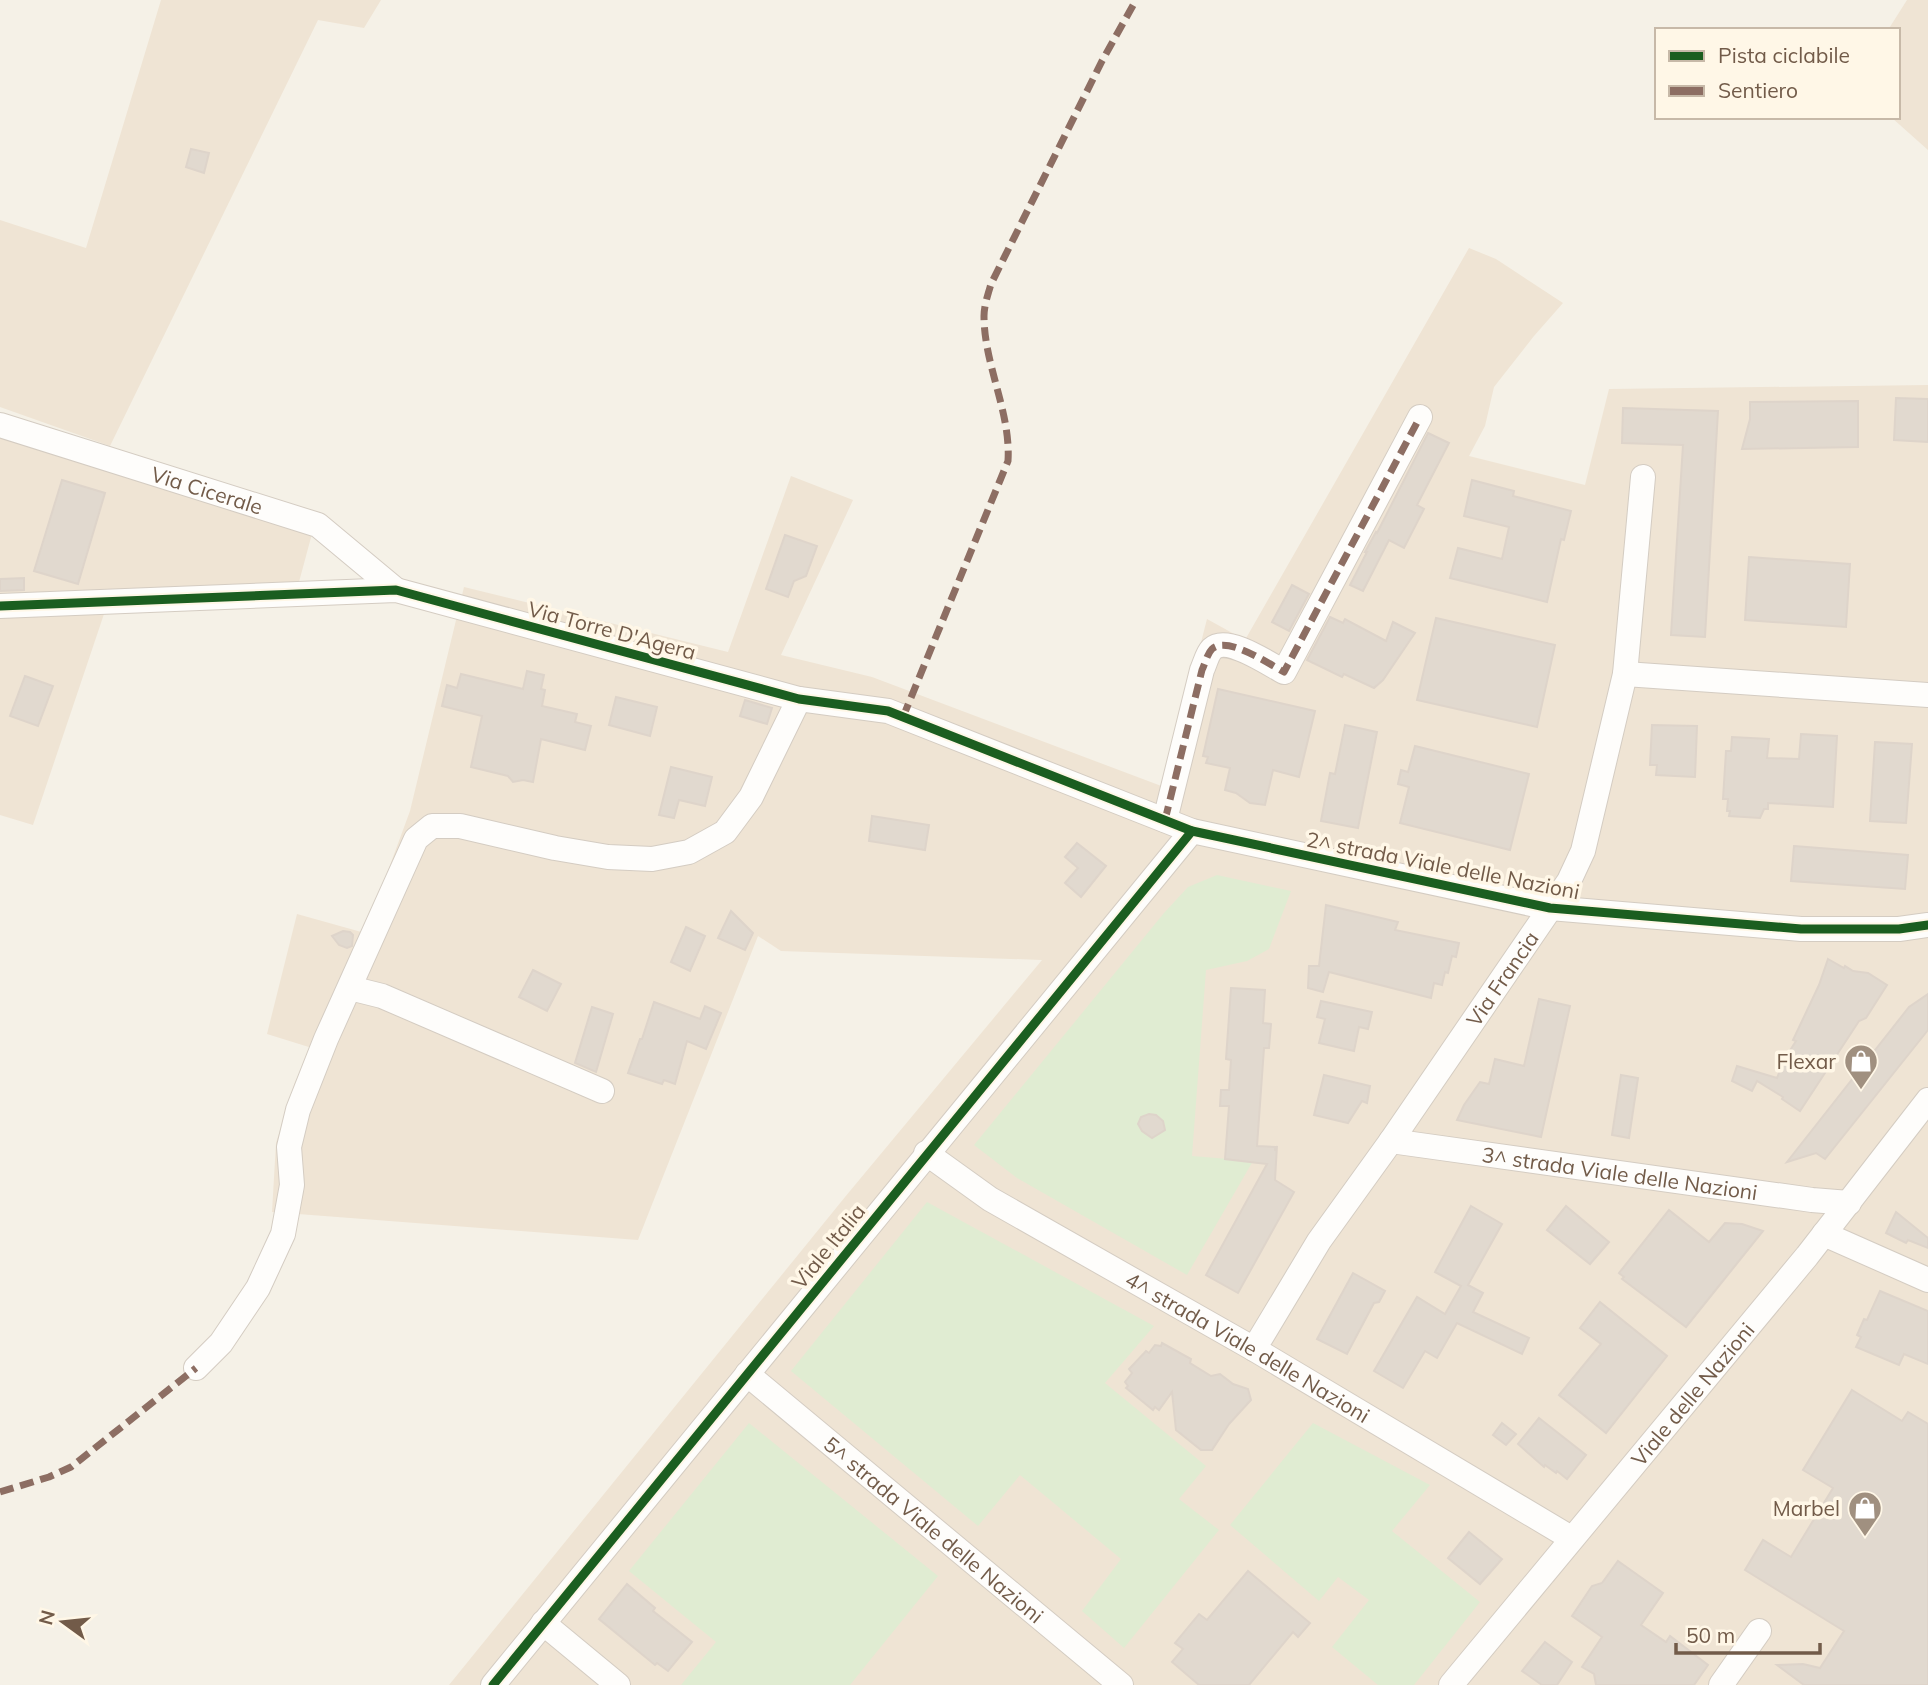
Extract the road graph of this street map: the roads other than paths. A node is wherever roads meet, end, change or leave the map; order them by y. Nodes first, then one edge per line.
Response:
1 (1420, 417) dead end
2 (0, 425) edge
3 (1643, 477) dead end
4 (396, 590) junction
5 (0, 606) edge
6 (1625, 674) junction
7 (1928, 695) edge
8 (799, 699) junction
9 (1165, 820) junction
10 (1192, 831) junction
11 (1550, 908) junction
12 (1928, 925) edge
13 (1899, 929) junction
14 (1928, 939) edge
15 (349, 988) junction
16 (602, 1091) dead end
17 (1928, 1100) edge
18 (1391, 1141) junction
19 (926, 1153) junction
20 (1849, 1203) junction
21 (1824, 1234) junction
22 (1928, 1280) edge
23 (1254, 1349) junction
24 (196, 1368) dead end
25 (747, 1374) junction
26 (1571, 1538) junction
27 (543, 1623) junction
28 (1759, 1631) dead end
29 (1461, 1682) edge
30 (493, 1685) edge
31 (618, 1685) edge
32 (1121, 1685) edge
33 (1721, 1685) edge

1 - 9 street
2 - 4 street, Via Cicerale
3 - 6 street, Via Francia
4 - 5 street, Via Torre D'Agera
4 - 8 street, Via Torre D'Agera
6 - 7 street
6 - 11 street, Via Francia
8 - 9 street, Via Torre D'Agera
8 - 15 street
9 - 10 street, Via Torre D'Agera
10 - 11 street, 2^ strada Viale delle Nazioni
10 - 19 street, Viale Italia
11 - 13 street, 2^ strada Viale delle Nazioni
11 - 18 street, Via Francia
12 - 13 street, 2^ strada Viale delle Nazioni
13 - 14 street, 2^ strada Viale delle Nazioni
15 - 16 street
15 - 24 street
17 - 20 street, Viale delle Nazioni
18 - 20 street, 3^ strada Viale delle Nazioni
18 - 23 street, Via Francia
19 - 23 street, 4^ strada Viale delle Nazioni
19 - 25 street, Viale Italia
20 - 21 street, Viale delle Nazioni
21 - 22 street
21 - 26 street, Viale delle Nazioni
23 - 26 street, 4^ strada Viale delle Nazioni
25 - 27 street, Viale Italia
25 - 32 street, 5^ strada Viale delle Nazioni
26 - 29 street, Viale delle Nazioni
27 - 30 street, Viale Italia
27 - 31 street
28 - 33 street

